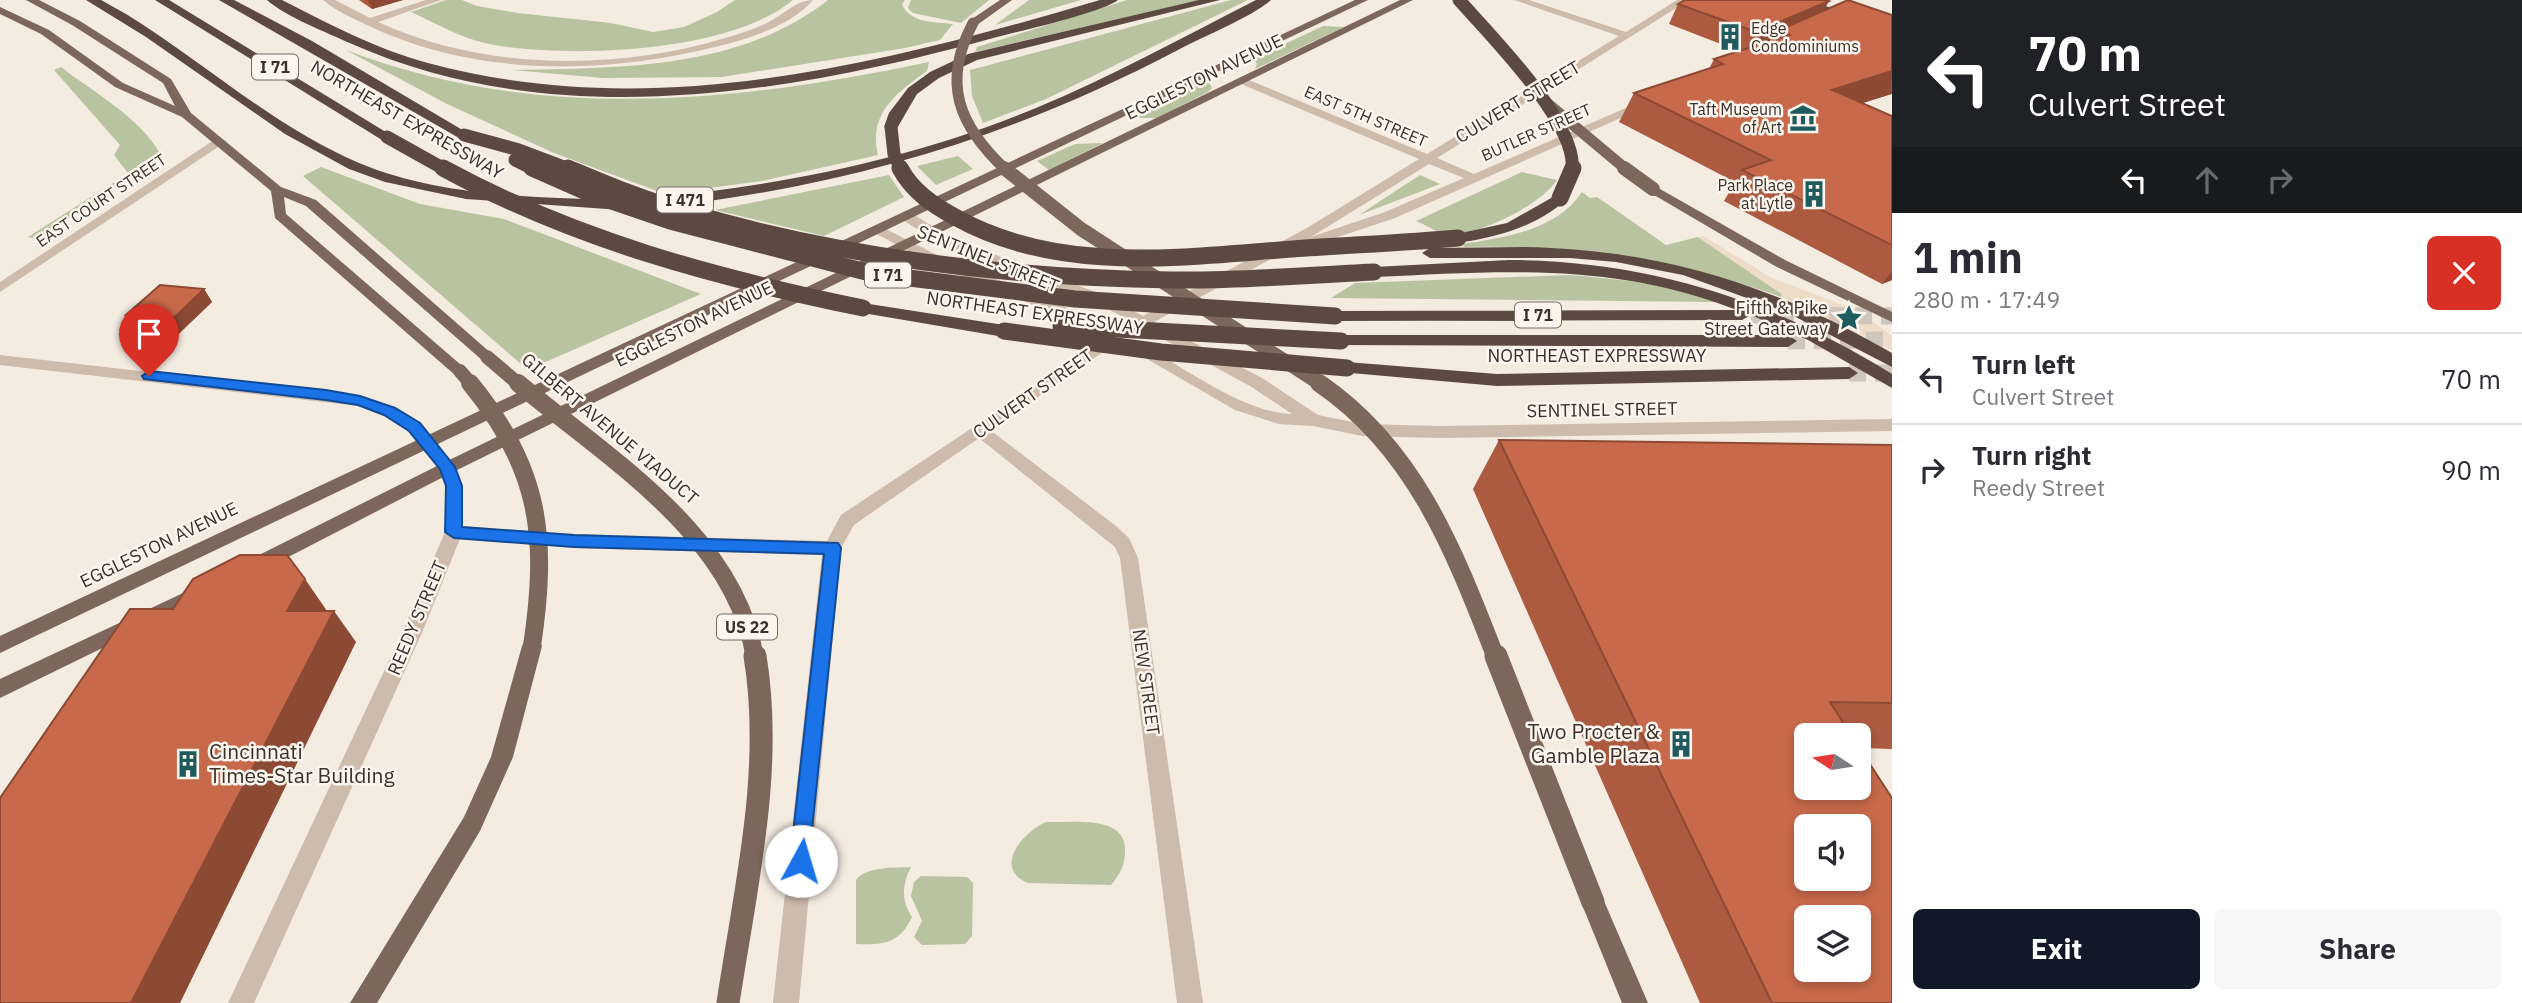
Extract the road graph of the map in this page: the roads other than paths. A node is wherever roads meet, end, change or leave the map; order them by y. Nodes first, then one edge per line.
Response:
1 (32, 0) edge
2 (92, 0) edge
3 (101, 0) edge
4 (161, 0) edge
5 (225, 0) edge
6 (273, 0) edge
7 (328, 0) edge
8 (436, 0) edge
9 (808, 0) edge
10 (1007, 0) edge
11 (1112, 0) edge
12 (1214, 0) edge
13 (1265, 0) edge
14 (1363, 0) edge
15 (1408, 0) edge
16 (1460, 0) edge
17 (1519, 0) edge
18 (1684, 0) edge
19 (1797, 0) edge
20 (0, 10) edge
21 (116, 12) junction
22 (1838, 18) junction
23 (369, 22) junction
24 (1825, 23) edge
25 (1626, 35) junction
26 (1892, 36) edge
27 (1245, 82) junction
28 (1659, 97) edge
29 (1542, 98) junction
30 (186, 115) junction
31 (464, 135) junction
32 (221, 141) junction
33 (1425, 159) junction
34 (1476, 179) junction
35 (277, 190) junction
36 (906, 216) junction
37 (878, 229) junction
38 (929, 233) junction
39 (904, 245) junction
40 (1246, 259) junction
41 (0, 288) edge
42 (1742, 315) tunnel mouth
43 (1892, 318) edge
44 (1142, 322) junction
45 (1004, 331) junction
46 (1117, 336) junction
47 (1788, 341) tunnel mouth
48 (0, 360) edge
49 (1892, 361) edge
50 (1849, 373) tunnel mouth
51 (1892, 382) edge
52 (1313, 420) junction
53 (1892, 425) edge
54 (980, 431) junction
55 (428, 441) junction
56 (447, 467) junction
57 (454, 532) junction
58 (832, 548) junction
59 (239, 574) edge
60 (214, 586) edge
61 (165, 610) junction
62 (142, 644) edge
63 (0, 645) edge
64 (0, 689) edge
65 (241, 1003) edge
66 (363, 1003) edge
67 (728, 1003) edge
68 (786, 1003) edge
69 (1189, 1003) edge
70 (1635, 1003) edge

1 - 30 main road, US 22
2 - 21 highway
3 - 21 highway, I 471
4 - 45 highway, NORTHEAST EXPRESSWAY / I 71, bridge
5 - 31 highway, NORTHEAST EXPRESSWAY / I 71
6 - 11 highway
7 - 23 street
8 - 23 street
9 - 23 street
10 - 70 main road, bridge
12 - 40 highway, bridge
13 - 21 highway, I 471
14 - 36 main road, EGGLESTON AVENUE
15 - 27 main road, EGGLESTON AVENUE
16 - 29 highway, bridge
17 - 25 street
18 - 25 street, CULVERT STREET
19 - 22 street
19 - 26 highway
20 - 30 main road, US 22
22 - 24 street
22 - 26 street
25 - 33 street, CULVERT STREET
27 - 33 street, EAST 5TH STREET
27 - 38 main road, EGGLESTON AVENUE
28 - 34 street, BUTLER STREET
29 - 40 highway, bridge
29 - 43 main road, bridge
30 - 32 main road, US 22
31 - 42 highway, NORTHEAST EXPRESSWAY / I 71, bridge
31 - 51 highway, bridge
32 - 35 main road, GILBERT AVENUE VIADUCT / US 22
32 - 41 street, EAST COURT STREET
33 - 34 street, EAST 5TH STREET
33 - 40 street, CULVERT STREET
34 - 40 street, BUTLER STREET
35 - 66 main road, bridge
35 - 67 main road, GILBERT AVENUE VIADUCT / US 22, bridge
36 - 37 main road, EGGLESTON AVENUE
36 - 38 street, SENTINEL STREET
37 - 39 street, SENTINEL STREET
37 - 55 main road, EGGLESTON AVENUE
38 - 39 main road, EGGLESTON AVENUE
38 - 44 street, SENTINEL STREET
39 - 46 street, SENTINEL STREET
39 - 56 main road, EGGLESTON AVENUE
40 - 44 street, CULVERT STREET
40 - 49 highway, bridge
44 - 46 street, CULVERT STREET
44 - 52 street, SENTINEL STREET
45 - 47 highway, bridge
45 - 50 highway, NORTHEAST EXPRESSWAY / I 71, bridge
46 - 52 street, SENTINEL STREET
46 - 54 street, CULVERT STREET
48 - 55 street, REEDY STREET
52 - 53 street, SENTINEL STREET
54 - 58 street, CULVERT STREET
54 - 69 street, NEW STREET
55 - 56 street, REEDY STREET
55 - 63 main road, EGGLESTON AVENUE
56 - 57 street, REEDY STREET
56 - 59 main road, EGGLESTON AVENUE
57 - 58 street
57 - 65 street, REEDY STREET
58 - 68 street
60 - 61 main road
61 - 62 street
61 - 64 main road

